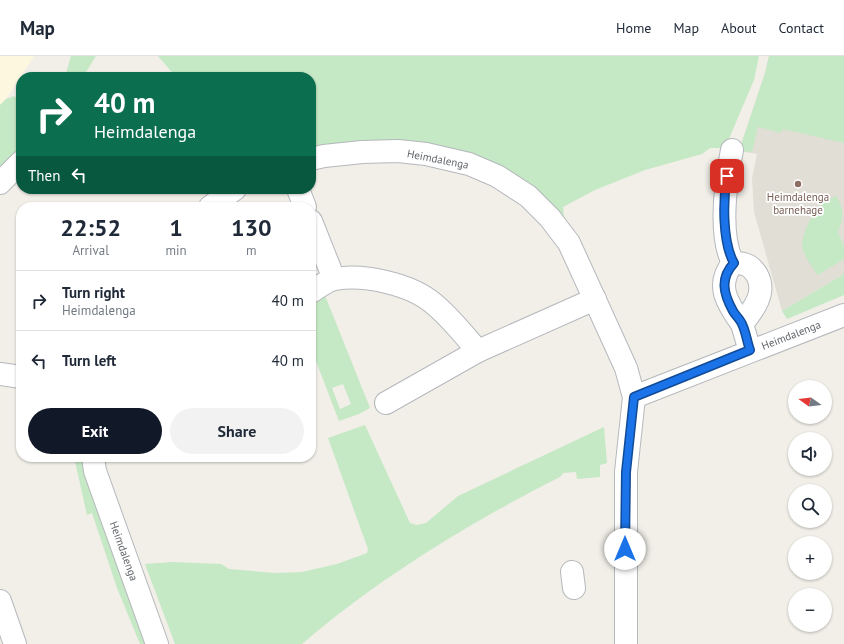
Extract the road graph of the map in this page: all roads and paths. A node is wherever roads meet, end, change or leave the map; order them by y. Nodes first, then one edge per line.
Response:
1 (732, 150) dead end
2 (316, 158) edge
3 (16, 167) edge
4 (0, 183) edge
5 (228, 194) edge
6 (217, 202) edge
7 (316, 234) edge
8 (734, 263) junction
9 (334, 279) junction
10 (316, 289) edge
11 (595, 299) junction
12 (844, 315) edge
13 (742, 324) junction
14 (750, 350) junction
15 (478, 351) junction
16 (0, 374) edge
17 (16, 376) edge
18 (634, 397) junction
19 (386, 403) dead end
20 (94, 462) edge
21 (0, 601) edge
22 (15, 644) edge
23 (157, 644) edge
24 (626, 644) edge

1 - 8 street
2 - 11 street, Heimdalenga
3 - 4 street
5 - 6 street
7 - 9 street
8 - 13 street
8 - 13 street
9 - 10 street
9 - 15 street
11 - 15 street
11 - 18 street, Heimdalenga
12 - 14 street, Heimdalenga
13 - 14 street
14 - 18 street, Heimdalenga
15 - 19 street
16 - 17 street
18 - 24 street
20 - 23 street, Heimdalenga
21 - 22 street

